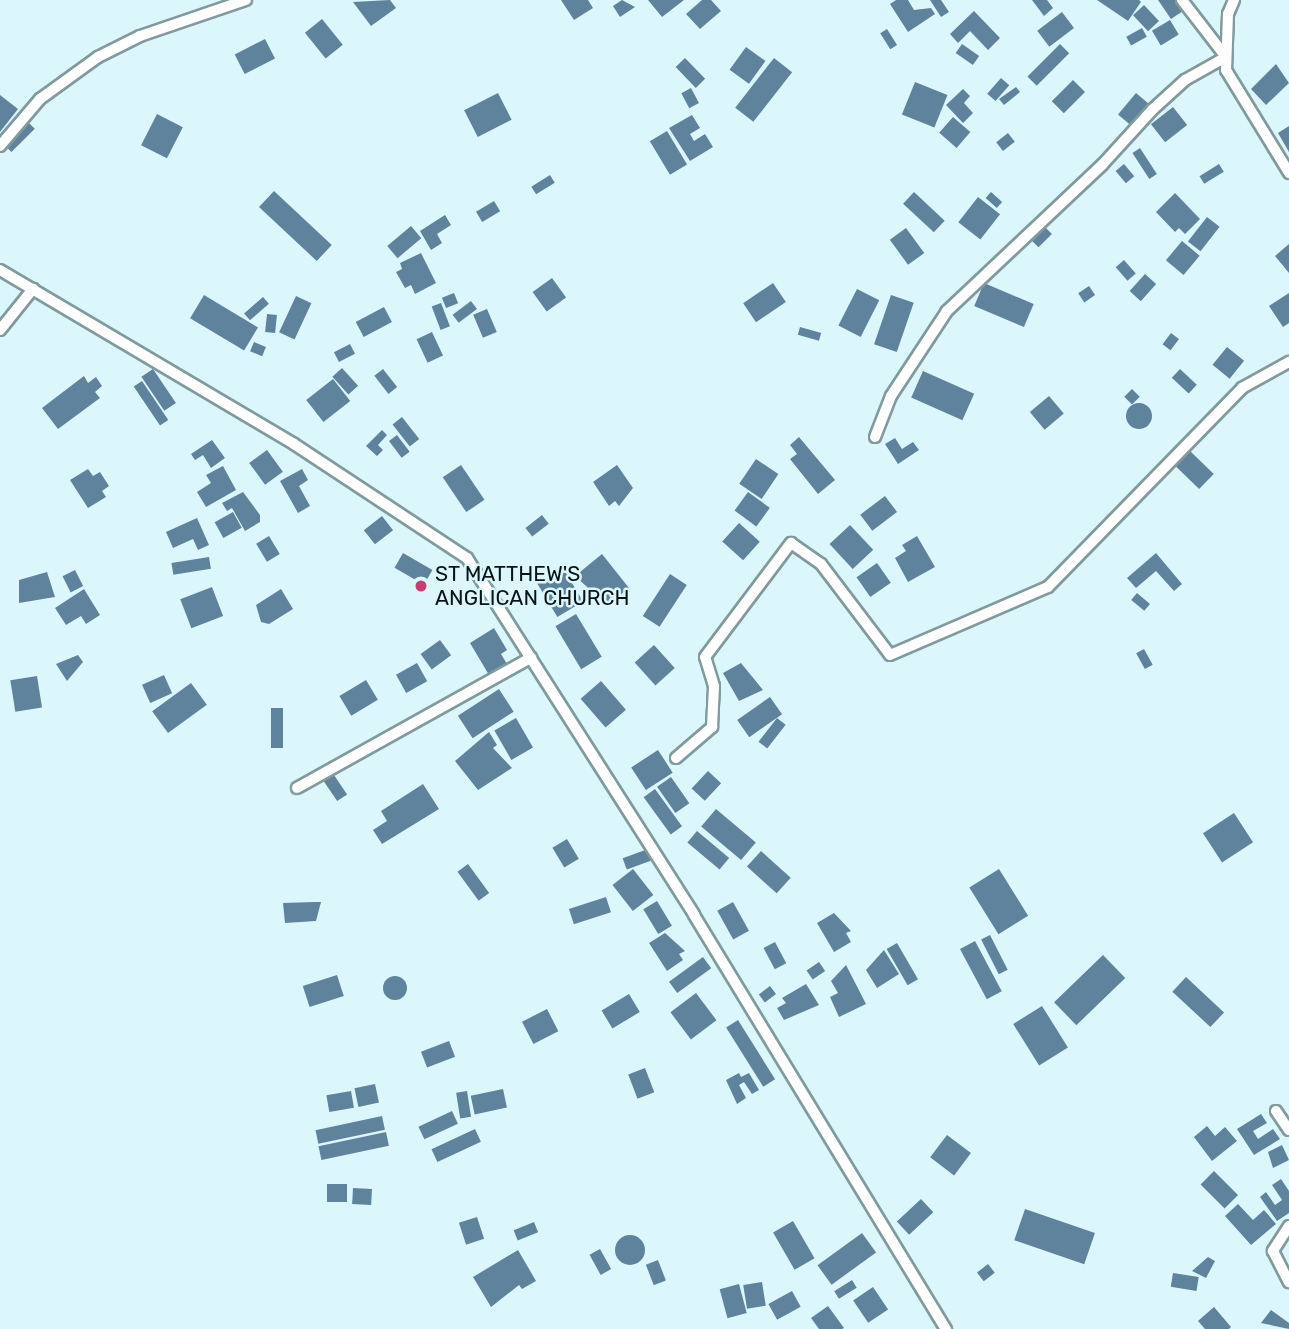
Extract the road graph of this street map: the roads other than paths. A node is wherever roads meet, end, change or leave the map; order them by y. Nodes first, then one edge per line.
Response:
1 (246, 0) edge
2 (1182, 0) edge
3 (1234, 0) edge
4 (1226, 57) junction
5 (0, 146) edge
6 (1289, 173) edge
7 (0, 270) edge
8 (33, 289) junction
9 (0, 330) edge
10 (1289, 362) edge
11 (875, 437) dead end
12 (531, 658) junction
13 (676, 758) dead end
14 (298, 788) dead end
15 (1276, 1111) dead end
16 (1289, 1130) edge
17 (1289, 1226) edge
18 (1289, 1282) edge
19 (946, 1329) edge

1 - 5 street
2 - 4 street
3 - 4 street
4 - 6 street
4 - 11 street
7 - 8 street
8 - 9 street
8 - 12 street
10 - 13 street
12 - 14 street
12 - 19 street
15 - 16 street
17 - 18 street

